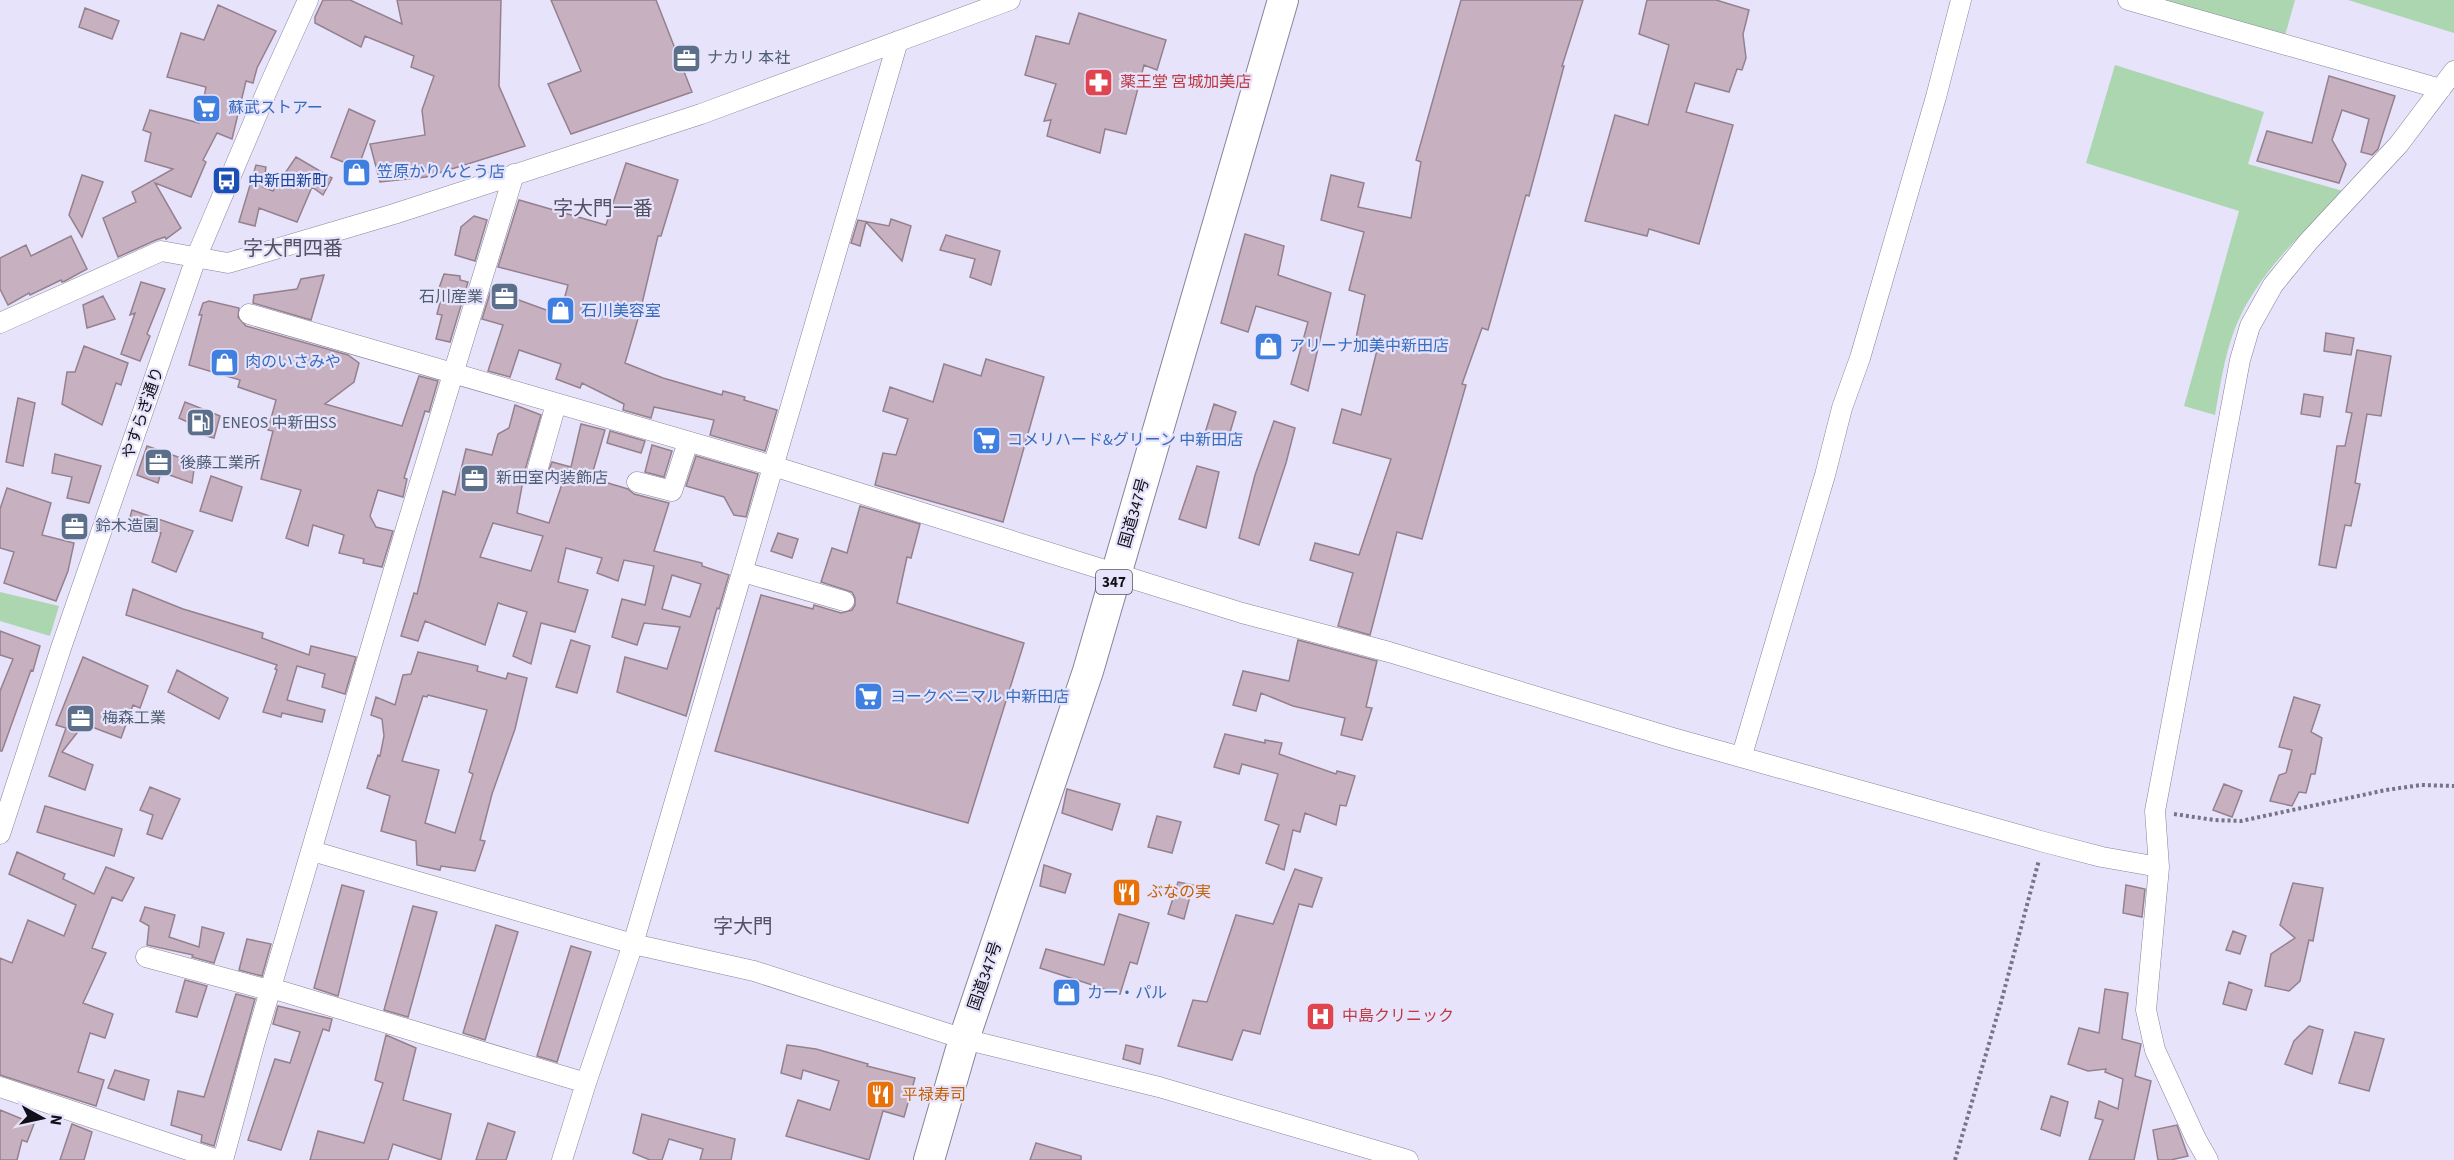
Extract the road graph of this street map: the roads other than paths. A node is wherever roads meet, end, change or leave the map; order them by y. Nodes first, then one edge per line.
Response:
1 (308, 0) edge
2 (1010, 0) edge
3 (1283, 0) edge
4 (1960, 0) edge
5 (2128, 0) edge
6 (898, 41) junction
7 (2454, 71) edge
8 (2441, 89) junction
9 (514, 174) junction
10 (196, 258) junction
11 (249, 314) dead end
12 (0, 323) edge
13 (453, 372) junction
14 (556, 404) junction
15 (688, 442) junction
16 (773, 466) junction
17 (537, 471) dead end
18 (637, 483) dead end
19 (743, 572) junction
20 (1116, 573) junction
21 (844, 601) dead end
22 (1742, 755) junction
23 (0, 834) edge
24 (312, 851) junction
25 (2159, 867) junction
26 (633, 944) junction
27 (146, 957) dead end
28 (271, 988) junction
29 (964, 1039) junction
30 (586, 1083) junction
31 (0, 1088) edge
32 (220, 1160) edge
33 (562, 1160) edge
34 (929, 1160) edge
35 (1408, 1160) edge
36 (2208, 1160) edge

1 - 10 street, やすらぎ通り
2 - 6 street
3 - 20 highway, 国道347号 / 347
4 - 22 street
5 - 8 street
6 - 9 street
6 - 16 street
7 - 8 street
8 - 25 street
9 - 10 street
9 - 13 street
10 - 12 street
10 - 23 street, やすらぎ通り
11 - 13 street
13 - 14 street
13 - 24 street
14 - 15 street
14 - 17 street
15 - 16 street
15 - 18 street
16 - 19 street
16 - 20 street
19 - 21 street
19 - 26 street
20 - 22 street
20 - 29 highway, 国道347号 / 347
22 - 25 street
24 - 26 street
24 - 28 street
25 - 36 street
26 - 29 street
26 - 30 street
27 - 28 street
28 - 30 street
28 - 32 street
29 - 34 highway, 国道347号 / 347
29 - 35 street
30 - 33 street
31 - 32 street

